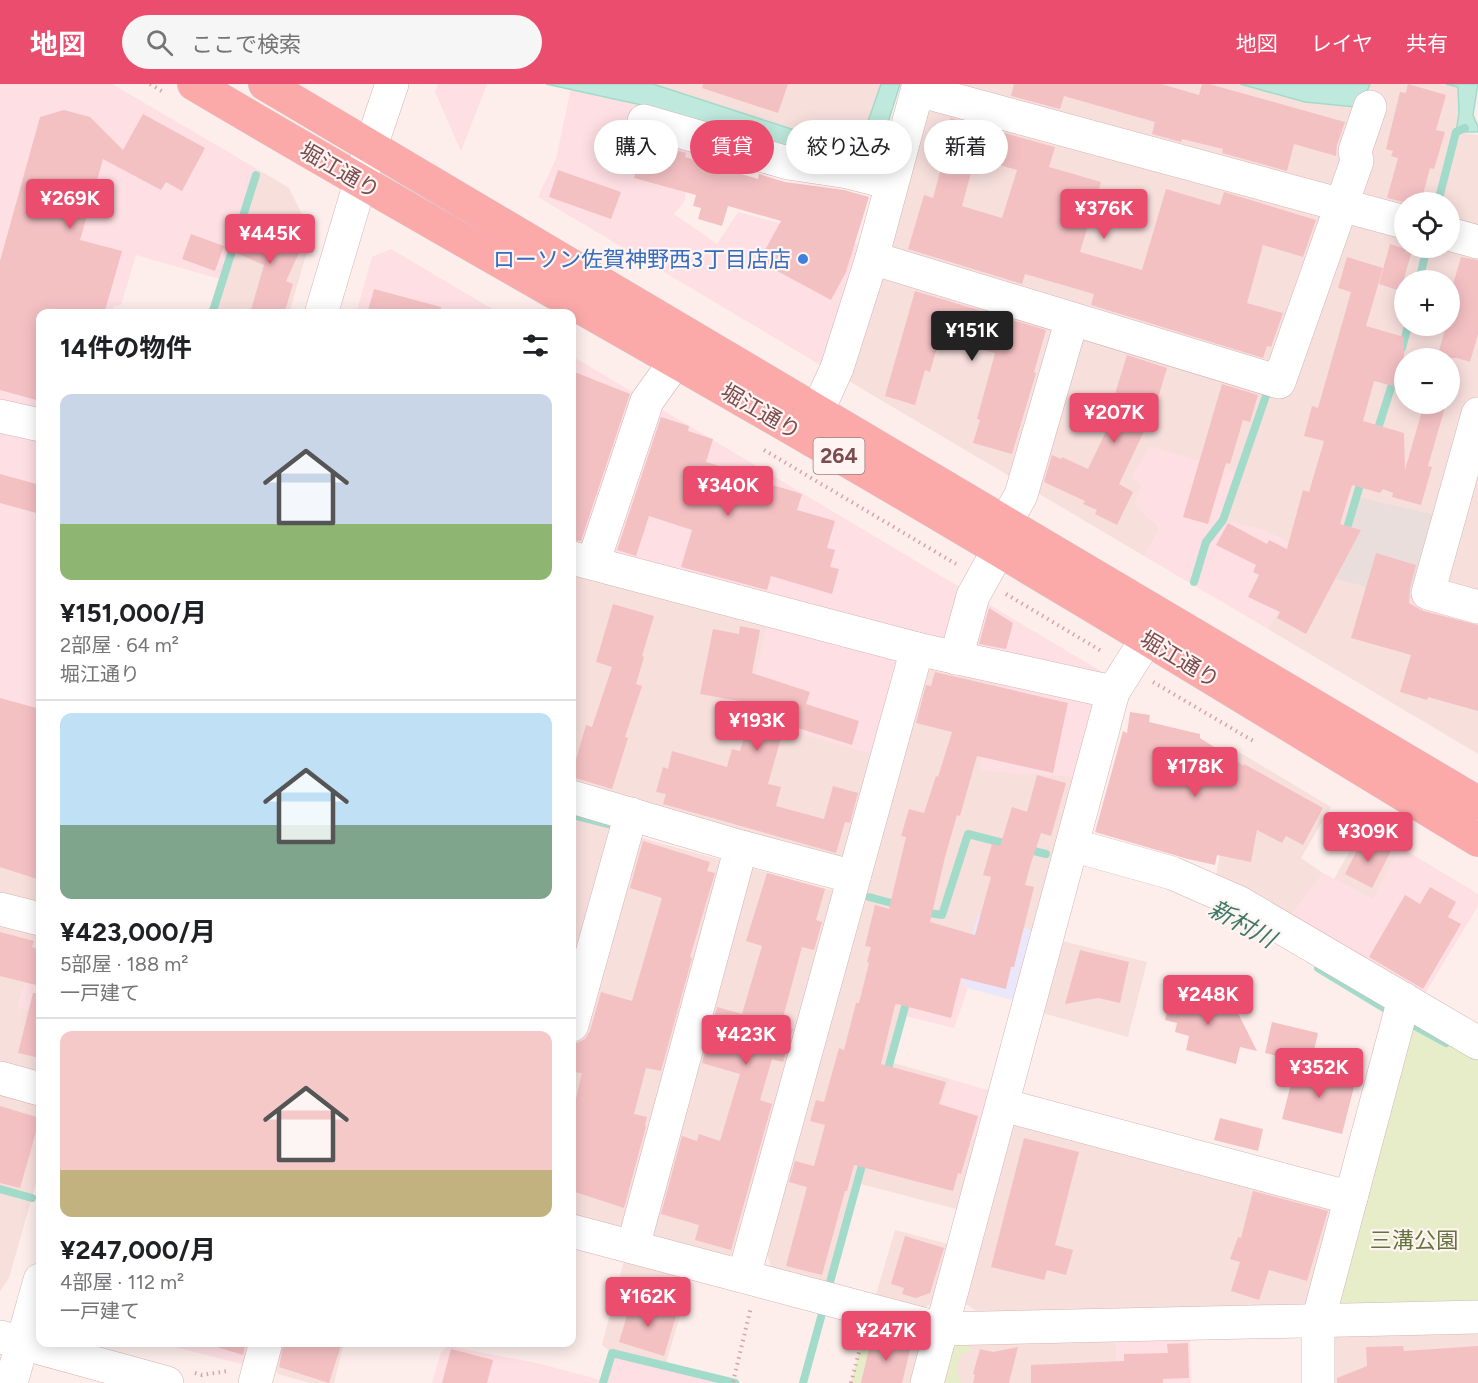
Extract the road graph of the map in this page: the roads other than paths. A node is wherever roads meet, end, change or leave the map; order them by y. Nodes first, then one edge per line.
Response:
1 (194, 84) edge
2 (265, 84) edge
3 (392, 84) edge
4 (919, 87) edge
5 (1370, 107) dead end
6 (678, 131) edge
7 (371, 146) junction
8 (360, 182) junction
9 (891, 183) junction
10 (1342, 204) junction
11 (1394, 219) edge
12 (1460, 237) edge
13 (1478, 242) edge
14 (872, 258) junction
15 (322, 309) edge
16 (1072, 319) junction
17 (675, 362) junction
18 (817, 412) junction
19 (1478, 414) edge
20 (0, 416) edge
21 (36, 424) edge
22 (1001, 537) junction
23 (582, 561) edge
24 (1478, 606) edge
25 (1154, 627) junction
26 (917, 649) junction
27 (956, 658) junction
28 (1120, 680) junction
29 (576, 798) edge
30 (1478, 803) edge
31 (631, 814) junction
32 (1478, 840) edge
33 (1072, 845) junction
34 (741, 848) junction
35 (854, 877) junction
36 (0, 909) edge
37 (36, 918) edge
38 (1404, 999) junction
39 (576, 1011) edge
40 (1478, 1043) edge
41 (0, 1078) edge
42 (36, 1088) edge
43 (1003, 1105) junction
44 (1351, 1198) junction
45 (576, 1232) edge
46 (633, 1247) junction
47 (751, 1278) junction
48 (36, 1288) edge
49 (1478, 1317) edge
50 (1318, 1321) junction
51 (941, 1329) junction
52 (11, 1340) edge
53 (36, 1347) edge
54 (36, 1347) edge
55 (265, 1347) edge
56 (11, 1383) edge
57 (167, 1383) edge
58 (255, 1383) edge
59 (927, 1383) edge
60 (1318, 1383) edge

1 - 8 highway, 堀江通り / 264
2 - 7 highway, 堀江通り / 264
3 - 7 street
4 - 9 street
4 - 10 street
5 - 10 street
6 - 9 street
7 - 8 street
7 - 18 highway, 堀江通り / 264
8 - 15 street
8 - 17 highway, 堀江通り / 264
9 - 14 street
10 - 11 street
10 - 16 street
12 - 13 street
14 - 16 street
14 - 18 street
16 - 22 street
17 - 22 highway, 堀江通り / 264
17 - 23 street
18 - 22 highway, 堀江通り / 264
19 - 24 street
20 - 21 street
22 - 25 highway, 堀江通り / 264
22 - 27 street
23 - 26 street
25 - 28 street
25 - 30 highway, 堀江通り / 264
25 - 32 highway, 堀江通り / 264
26 - 27 street
26 - 35 street
27 - 28 street
28 - 33 street
29 - 31 street
31 - 34 street
31 - 39 street
33 - 38 street
33 - 43 street
34 - 35 street
34 - 46 street
35 - 47 street
36 - 37 street
38 - 40 street
38 - 44 street
41 - 42 street
43 - 44 street
43 - 51 street
44 - 50 street
45 - 46 street
46 - 47 street
47 - 51 street
48 - 52 street
49 - 50 street
50 - 51 street
50 - 60 street
51 - 59 street
52 - 53 street
52 - 56 street
54 - 57 street
55 - 58 street

